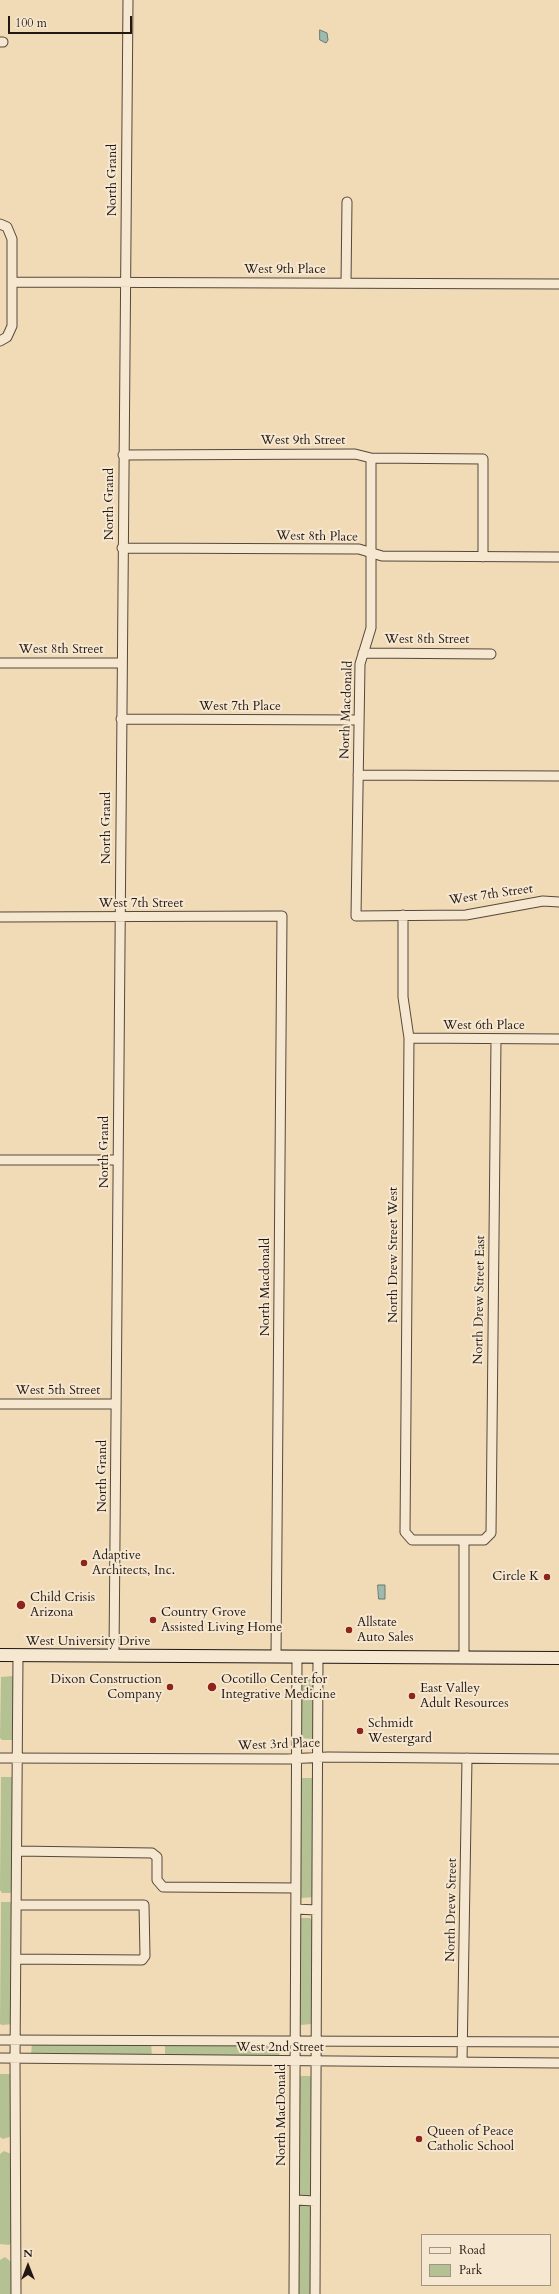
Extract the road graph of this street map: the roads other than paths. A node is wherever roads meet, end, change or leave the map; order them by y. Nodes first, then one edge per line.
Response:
1 (128, 0) edge
2 (347, 202) dead end
3 (0, 224) edge
4 (12, 282) junction
5 (125, 283) junction
6 (346, 283) junction
7 (559, 284) edge
8 (0, 341) edge
9 (123, 455) junction
10 (371, 458) junction
11 (122, 548) junction
12 (371, 552) junction
13 (482, 557) junction
14 (559, 557) edge
15 (363, 653) junction
16 (491, 654) dead end
17 (122, 662) junction
18 (0, 663) edge
19 (121, 719) junction
20 (359, 720) junction
21 (358, 775) junction
22 (559, 776) edge
23 (559, 902) edge
24 (403, 915) junction
25 (282, 916) joint
26 (356, 916) joint
27 (0, 917) edge
28 (120, 917) junction
29 (409, 1038) junction
30 (496, 1039) junction
31 (559, 1039) edge
32 (0, 1160) edge
33 (118, 1160) junction
34 (0, 1404) edge
35 (116, 1404) junction
36 (464, 1540) junction
37 (0, 1655) edge
38 (18, 1656) junction
39 (114, 1656) junction
40 (276, 1657) junction
41 (464, 1657) junction
42 (297, 1658) junction
43 (318, 1658) junction
44 (559, 1658) edge
45 (317, 1757) junction
46 (0, 1758) edge
47 (18, 1758) junction
48 (467, 1758) junction
49 (297, 1759) junction
50 (559, 1760) edge
51 (17, 1850) junction
52 (296, 1888) junction
53 (16, 1904) junction
54 (296, 1910) junction
55 (316, 1910) junction
56 (16, 1959) junction
57 (0, 2040) edge
58 (15, 2040) junction
59 (296, 2040) junction
60 (315, 2040) junction
61 (463, 2041) junction
62 (559, 2042) edge
63 (0, 2058) edge
64 (15, 2059) junction
65 (295, 2061) junction
66 (316, 2061) junction
67 (462, 2062) junction
68 (559, 2063) edge
69 (295, 2200) junction
70 (315, 2201) junction
71 (16, 2294) edge
72 (294, 2294) edge
73 (315, 2294) edge

1 - 5 street, North Grand
2 - 6 street
3 - 4 street
4 - 5 street, West 9th Place
4 - 8 street
5 - 6 street, West 9th Place
5 - 9 street, North Grand
6 - 7 street, West 9th Place
9 - 10 street, West 9th Street
9 - 11 street, North Grand
10 - 12 street, North Macdonald
10 - 13 street, West 9th Street
11 - 12 street, West 8th Place
11 - 17 street, North Grand
12 - 13 street, West 8th Place
12 - 15 street, North Macdonald
13 - 14 street, West 8th Place
15 - 16 street, West 8th Street
15 - 20 street, North Macdonald
17 - 18 street, West 8th Street
17 - 19 street, North Grand
19 - 20 street, West 7th Place
19 - 28 street, North Grand
20 - 21 street, North Macdonald
21 - 22 street
21 - 26 street, North Macdonald
23 - 24 street, West 7th Street
24 - 26 street, West 7th Street
24 - 29 street, North Drew Street West
25 - 28 street, West 7th Street
25 - 40 street, North Macdonald
27 - 28 street, West 7th Street
28 - 33 street, North Grand
29 - 30 street, West 6th Place
29 - 36 street, North Drew Street West
30 - 31 street, West 6th Place
30 - 36 street, North Drew Street East
32 - 33 street
33 - 35 street, North Grand
34 - 35 street, West 5th Street
35 - 39 street, North Grand
36 - 41 street
37 - 38 main road, West University Drive
38 - 39 main road, West University Drive
38 - 47 street
39 - 40 main road, West University Drive
40 - 42 main road, West University Drive
41 - 43 main road, West University Drive
41 - 44 main road, West University Drive
42 - 43 main road, West University Drive
42 - 49 street, North MacDonald
43 - 45 street
45 - 48 street, West 3rd Place
45 - 49 street, West 3rd Place
45 - 55 street
46 - 47 street, West 3rd Place
47 - 49 street, West 3rd Place
47 - 51 street
48 - 50 street, West 3rd Place
48 - 61 street, North Drew Street
49 - 52 street, North MacDonald
51 - 52 street
51 - 53 street
52 - 54 street, North MacDonald
53 - 56 street
53 - 56 street
54 - 55 street
54 - 59 street, North MacDonald
55 - 60 street
56 - 58 street
57 - 58 street, West 2nd Street
58 - 59 street, West 2nd Street
58 - 64 street
59 - 60 street, West 2nd Street
59 - 65 street, North MacDonald
60 - 61 street, West 2nd Street
60 - 66 street
61 - 62 street, West 2nd Street
61 - 67 street, North Drew Street
63 - 64 street, West 2nd Street
64 - 65 street, West 2nd Street
64 - 71 street
65 - 66 street, West 2nd Street
65 - 69 street, North MacDonald
66 - 67 street, West 2nd Street
66 - 70 street
67 - 68 street, West 2nd Street
69 - 70 street
69 - 72 street, North MacDonald
70 - 73 street

